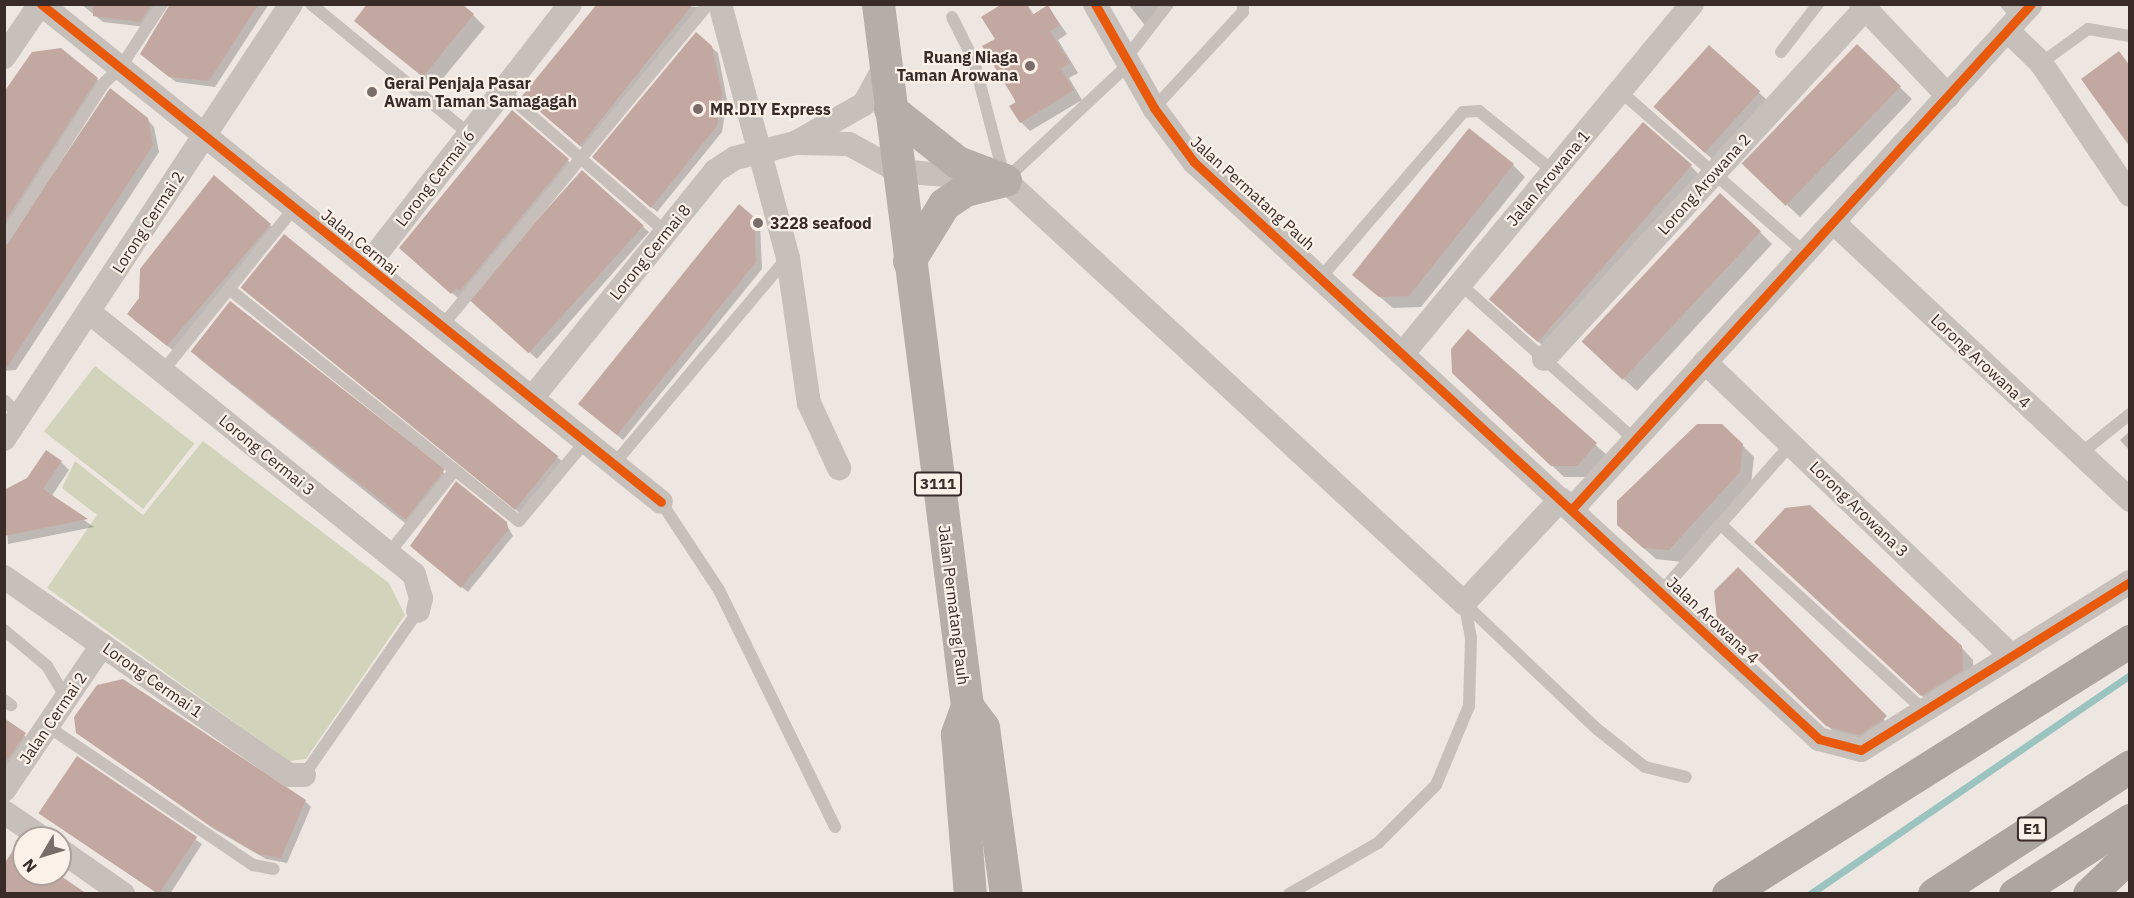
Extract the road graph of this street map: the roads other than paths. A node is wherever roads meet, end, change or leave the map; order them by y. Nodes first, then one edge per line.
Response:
1 (40, 4) edge
2 (162, 4) edge
3 (291, 4) edge
4 (311, 4) edge
5 (708, 4) edge
6 (720, 4) edge
7 (878, 4) edge
8 (1095, 4) edge
9 (1168, 4) edge
10 (1243, 4) edge
11 (1692, 4) edge
12 (1818, 4) edge
13 (1863, 7) edge
14 (560, 8) edge
15 (2016, 14) edge
16 (952, 17) dead end
17 (2130, 36) edge
18 (1781, 52) dead end
19 (4, 57) edge
20 (1127, 61) junction
21 (2041, 63) junction
22 (885, 66) junction
23 (120, 68) junction
24 (503, 91) junction
25 (1620, 91) junction
26 (1948, 96) junction
27 (1154, 108) junction
28 (890, 109) junction
29 (470, 134) junction
30 (205, 136) junction
31 (795, 143) junction
32 (762, 150) junction
33 (581, 159) junction
34 (898, 171) junction
35 (1553, 171) junction
36 (1714, 173) junction
37 (1005, 180) junction
38 (2130, 195) edge
39 (294, 208) junction
40 (1833, 222) junction
41 (666, 232) junction
42 (4, 239) edge
43 (1805, 253) junction
44 (788, 258) junction
45 (909, 261) junction
46 (367, 266) junction
47 (1322, 276) junction
48 (1460, 284) junction
49 (229, 289) junction
50 (89, 312) junction
51 (442, 326) junction
52 (1404, 352) junction
53 (1544, 359) junction
54 (1706, 362) junction
55 (163, 371) junction
56 (532, 398) junction
57 (12, 408) edge
58 (2130, 414) edge
59 (4, 440) edge
60 (1635, 440) junction
61 (586, 441) junction
62 (1791, 444) junction
63 (2080, 454) junction
64 (614, 464) junction
65 (839, 468) dead end
66 (455, 470) junction
67 (2130, 500) edge
68 (662, 502) joint
69 (1567, 504) junction
70 (1720, 524) junction
71 (389, 553) junction
72 (4, 577) edge
73 (2130, 582) edge
74 (1661, 592) junction
75 (1464, 603) junction
76 (418, 611) joint
77 (4, 630) edge
78 (2130, 641) edge
79 (102, 645) junction
80 (2012, 656) junction
81 (66, 698) junction
82 (967, 706) junction
83 (1924, 710) junction
84 (47, 726) junction
85 (2130, 766) edge
86 (304, 775) joint
87 (1686, 777) dead end
88 (4, 790) edge
89 (4, 812) edge
90 (2130, 820) edge
91 (24, 826) edge
92 (835, 827) dead end
93 (2130, 855) edge
94 (72, 858) edge
95 (274, 868) dead end
96 (123, 894) edge
97 (970, 894) edge
98 (1006, 894) edge
99 (1289, 894) edge
100 (1728, 894) edge
101 (1934, 894) edge
102 (2015, 894) edge
103 (2089, 894) edge

1 - 19 street
1 - 23 street, Jalan Cermai
2 - 23 lane
3 - 30 street, Lorong Cermai 2
4 - 29 lane
5 - 33 lane
6 - 32 street
7 - 22 main road, Jalan Permatang Pauh / 3111
8 - 20 street, Jalan Permatang Pauh
9 - 20 lane
10 - 27 lane
11 - 25 street, Jalan Arowana 1
12 - 18 lane
13 - 26 street
13 - 36 street, Lorong Arowana 2
14 - 24 street, Lorong Cermai 6
15 - 21 street
15 - 26 street
16 - 37 lane
17 - 21 lane
20 - 27 street, Jalan Permatang Pauh
20 - 37 lane
21 - 38 street
22 - 28 main road, Jalan Permatang Pauh / 3111
22 - 31 street, Lorong Cermai 8
23 - 30 street, Jalan Cermai
23 - 42 lane
24 - 29 street, Lorong Cermai 6
24 - 33 lane
25 - 35 street, Jalan Arowana 1
25 - 36 lane
26 - 40 street
27 - 47 street, Jalan Permatang Pauh
28 - 34 main road, Jalan Permatang Pauh / 3111
28 - 37 main road
29 - 46 street, Lorong Cermai 6
30 - 39 street, Jalan Cermai
30 - 50 street, Lorong Cermai 2
31 - 32 street, Lorong Cermai 8
31 - 34 street, Lorong Cermai 8
32 - 41 street, Lorong Cermai 8
32 - 44 street
33 - 41 lane
33 - 51 lane
34 - 37 street
34 - 45 main road, Jalan Permatang Pauh / 3111
35 - 47 lane
35 - 48 street, Jalan Arowana 1
36 - 43 lane
36 - 53 street, Lorong Arowana 2
37 - 45 main road
37 - 75 street
39 - 46 street, Jalan Cermai
39 - 49 lane
40 - 43 street
40 - 63 street, Lorong Arowana 4
41 - 56 street, Lorong Cermai 8
43 - 54 street
44 - 64 lane
44 - 65 street
45 - 82 main road, Jalan Permatang Pauh / 3111
46 - 51 street, Jalan Cermai
47 - 52 street, Jalan Arowana 4
48 - 52 street, Jalan Arowana 1
48 - 53 lane
49 - 55 lane
49 - 66 lane
50 - 55 street, Lorong Cermai 3
50 - 57 street, Lorong Cermai 2
51 - 56 street, Jalan Cermai
52 - 69 street, Jalan Arowana 4
53 - 60 lane
54 - 60 street
54 - 62 street, Lorong Arowana 3
55 - 71 street, Lorong Cermai 3
56 - 61 street, Jalan Cermai
57 - 59 street, Lorong Cermai 2
58 - 63 lane
60 - 69 street
61 - 64 street, Jalan Cermai
61 - 66 lane
62 - 70 lane
62 - 80 street, Lorong Arowana 3
63 - 67 street, Lorong Arowana 4
64 - 68 street, Jalan Cermai
66 - 71 lane
68 - 92 lane
69 - 74 street, Jalan Arowana 4
69 - 75 street
70 - 74 lane
70 - 83 lane
71 - 76 street, Lorong Cermai 3
72 - 79 street, Lorong Cermai 1
73 - 80 street, Jalan Arowana 4
74 - 83 street, Jalan Arowana 4
75 - 87 lane
75 - 99 lane
76 - 86 lane
77 - 81 lane
78 - 100 highway
79 - 81 street, Jalan Cermai 2
79 - 86 street, Lorong Cermai 1
80 - 83 street, Jalan Arowana 4
81 - 84 street, Jalan Cermai 2
82 - 97 main road, Jalan Permatang Pauh / 3111
82 - 98 main road, Jalan Permatang Pauh / 3111
84 - 88 street, Jalan Cermai 2
84 - 95 lane
85 - 101 highway, E1
89 - 91 street
90 - 102 highway
93 - 103 highway
94 - 96 street

